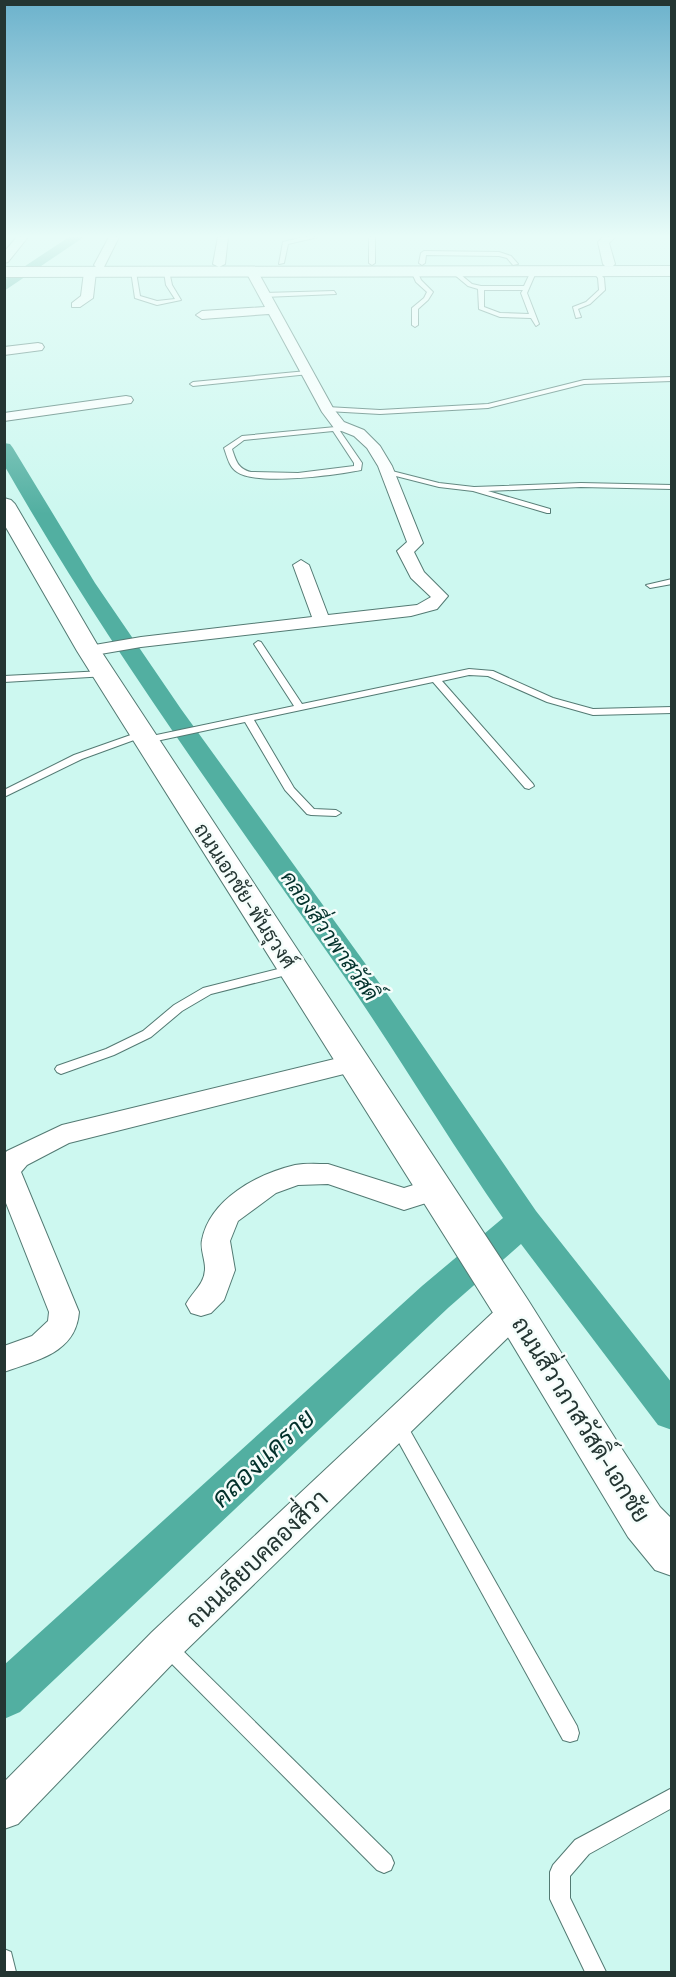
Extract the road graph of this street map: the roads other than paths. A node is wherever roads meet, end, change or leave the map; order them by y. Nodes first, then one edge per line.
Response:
1 (283, 329) edge
2 (38, 348) dead end
3 (4, 351) edge
4 (307, 373) junction
5 (672, 379) edge
6 (193, 384) dead end
7 (126, 400) dead end
8 (327, 409) junction
9 (6, 417) edge
10 (341, 429) junction
11 (387, 471) junction
12 (672, 487) edge
13 (474, 489) junction
14 (547, 511) dead end
15 (9, 521) edge
16 (301, 565) dead end
17 (672, 580) edge
18 (650, 585) dead end
19 (322, 621) junction
20 (258, 644) dead end
21 (100, 657) junction
22 (4, 679) edge
23 (436, 680) junction
24 (300, 708) junction
25 (672, 710) edge
26 (248, 718) junction
27 (153, 736) junction
28 (529, 786) dead end
29 (4, 794) edge
30 (336, 813) dead end
31 (294, 969) junction
32 (355, 1063) junction
33 (61, 1070) dead end
34 (6, 1171) edge
35 (445, 1204) junction
36 (505, 1297) junction
37 (201, 1304) dead end
38 (4, 1359) edge
39 (397, 1424) junction
40 (672, 1554) edge
41 (165, 1645) junction
42 (570, 1733) dead end
43 (672, 1797) edge
44 (4, 1810) edge
45 (384, 1863) dead end
46 (4, 1959) edge
47 (6, 1972) edge
48 (596, 1972) edge

1 - 4 street
2 - 3 street
4 - 6 lane
4 - 8 street
5 - 8 lane
7 - 9 street
8 - 10 street
10 - 10 lane
10 - 11 street
11 - 13 lane
11 - 19 street
12 - 13 lane
13 - 14 lane
15 - 21 main road, ถนนเอกชัย-พันธุวงศ์
16 - 19 street
17 - 18 lane
19 - 21 street
20 - 24 lane
21 - 22 lane
21 - 27 main road, ถนนเอกชัย-พันธุวงศ์
23 - 24 lane
23 - 25 lane
23 - 28 lane
24 - 26 lane
26 - 27 lane
26 - 30 lane
27 - 29 lane
27 - 31 main road, ถนนเอกชัย-พันธุวงศ์
31 - 32 main road, ถนนเอกชัย-พันธุวงศ์
31 - 33 lane
32 - 34 street
32 - 35 main road, ถนนเอกชัย-พันธุวงศ์
34 - 38 street
35 - 36 main road, ถนนเอกชัย-พันธุวงศ์
35 - 37 street
36 - 39 street, ถนนเลียบคลองสี่วา
36 - 40 main road, ถนนสี่วาภาสวัสดิ์-เอกชัย
39 - 41 street, ถนนเลียบคลองสี่วา
39 - 42 lane
41 - 44 street, ถนนเลียบคลองสี่วา
41 - 45 lane
43 - 48 lane
46 - 47 lane

